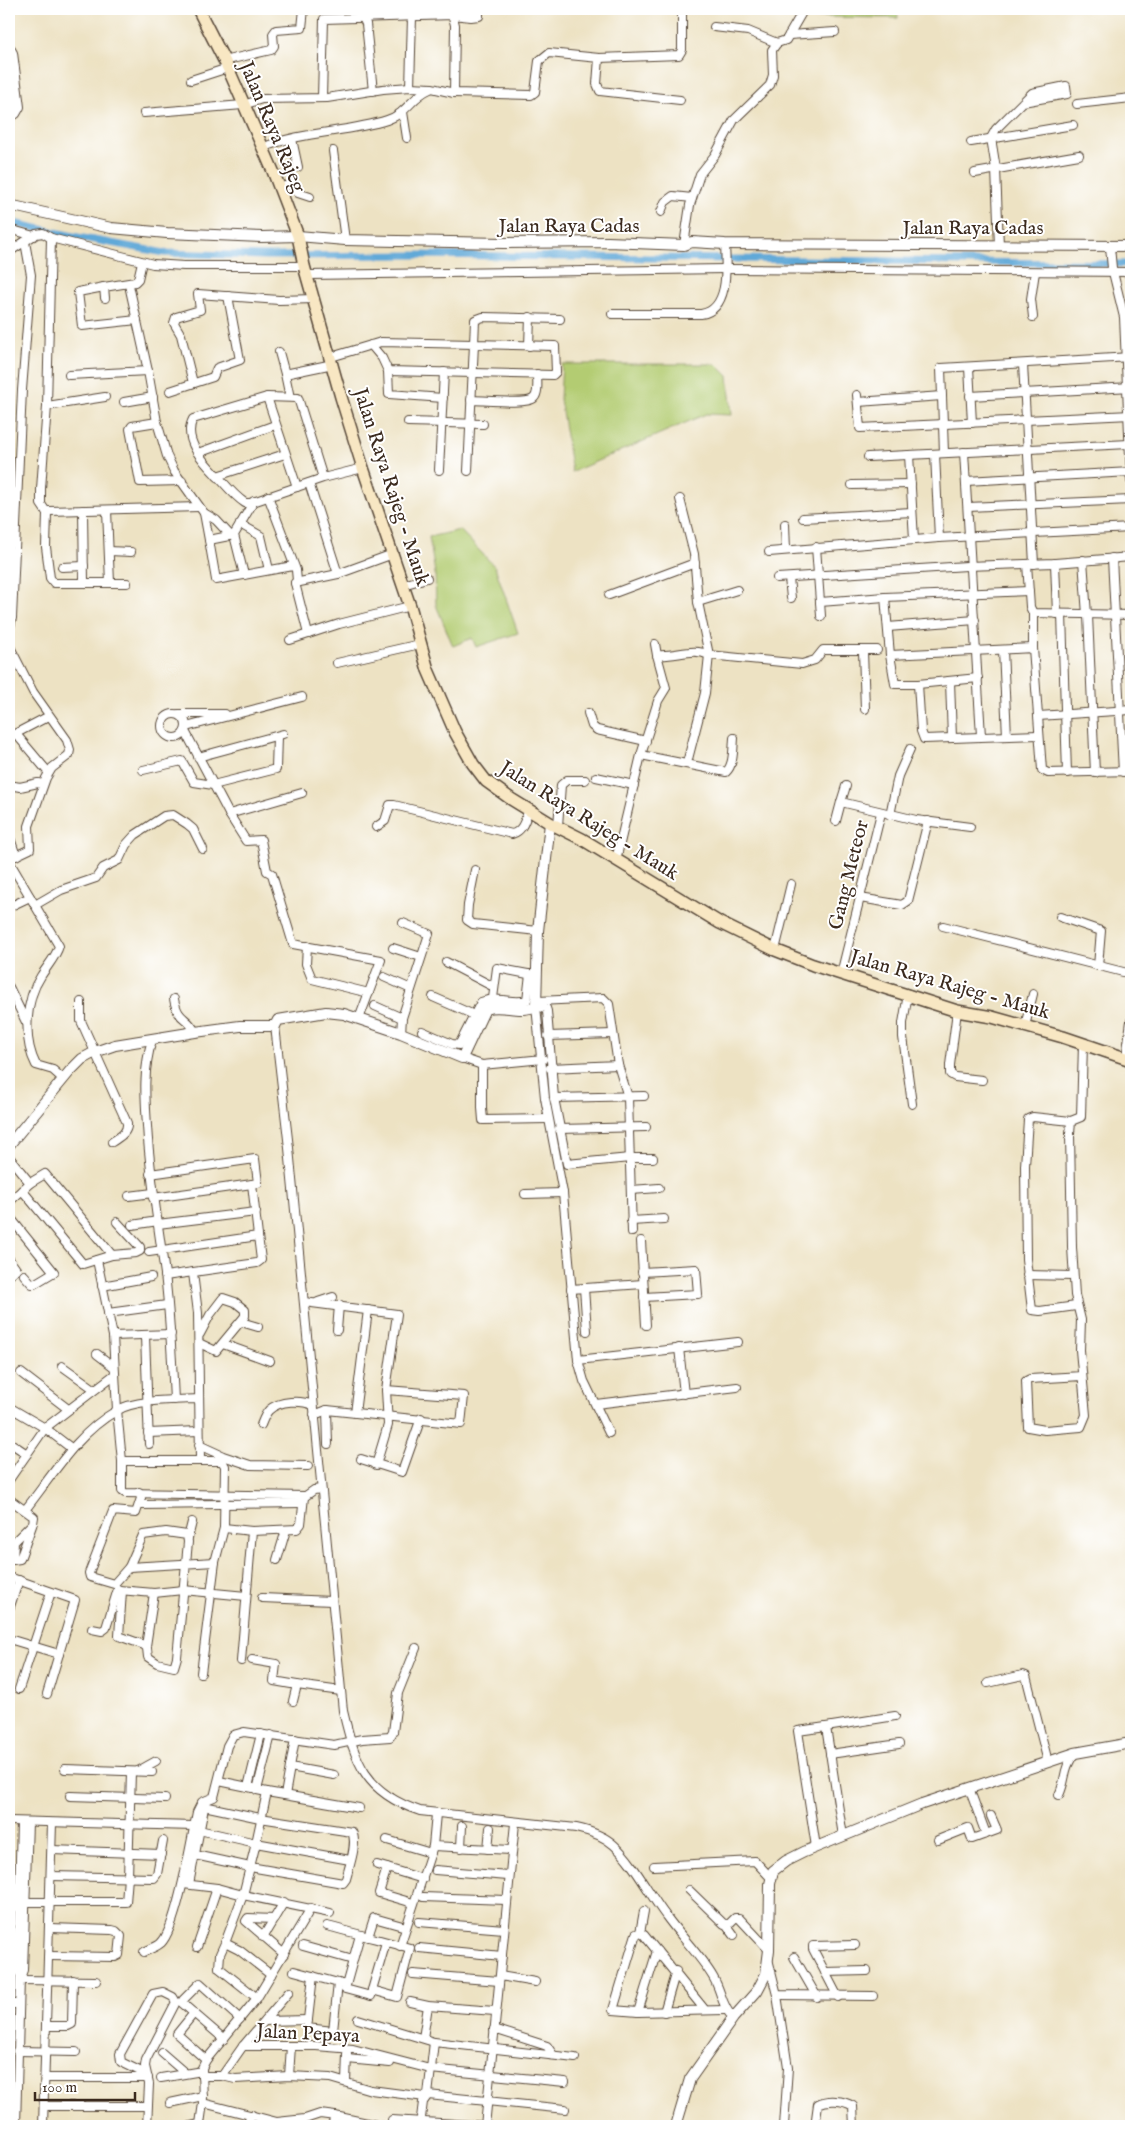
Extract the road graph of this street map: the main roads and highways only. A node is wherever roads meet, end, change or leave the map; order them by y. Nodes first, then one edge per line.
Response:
1 (198, 9) edge
2 (305, 268) joint
3 (1128, 1059) edge

1 - 2 main road, Jalan Raya Rajeg
2 - 3 main road, Jalan Raya Rajeg - Mauk

